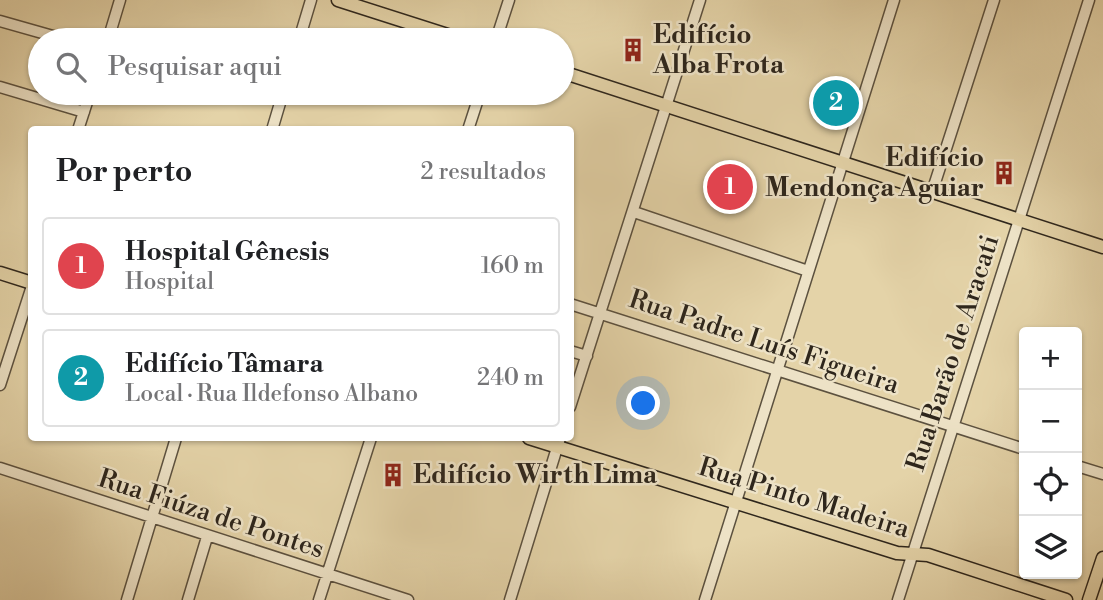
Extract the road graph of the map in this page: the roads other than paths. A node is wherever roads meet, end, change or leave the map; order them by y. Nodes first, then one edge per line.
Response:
1 (120, 0) edge
2 (311, 0) edge
3 (338, 0) edge
4 (509, 0) edge
5 (700, 0) edge
6 (894, 0) edge
7 (994, 0) edge
8 (1089, 0) edge
9 (0, 21) edge
10 (112, 28) edge
11 (303, 28) edge
12 (426, 28) edge
13 (500, 28) edge
14 (28, 29) edge
15 (574, 76) edge
16 (0, 87) edge
17 (28, 95) edge
18 (60, 105) edge
19 (86, 105) edge
20 (279, 105) edge
21 (476, 105) edge
22 (666, 106) junction
23 (84, 112) junction
24 (79, 126) edge
25 (273, 126) edge
26 (469, 126) edge
27 (842, 162) junction
28 (932, 192) junction
29 (634, 212) junction
30 (1019, 219) junction
31 (1103, 247) edge
32 (807, 271) junction
33 (0, 273) edge
34 (28, 283) edge
35 (28, 297) edge
36 (574, 305) edge
37 (602, 313) junction
38 (574, 352) edge
39 (587, 356) junction
40 (776, 370) junction
41 (0, 385) edge
42 (574, 395) edge
43 (954, 426) junction
44 (175, 441) edge
45 (370, 441) edge
46 (559, 442) edge
47 (1019, 447) edge
48 (0, 468) edge
49 (1082, 468) edge
50 (1103, 474) edge
51 (735, 503) junction
52 (152, 518) junction
53 (207, 537) junction
54 (912, 555) junction
55 (1103, 558) edge
56 (328, 576) junction
57 (127, 600) edge
58 (188, 600) edge
59 (319, 600) edge
60 (408, 600) edge
61 (510, 600) edge
62 (705, 600) edge
63 (898, 600) edge
64 (1066, 600) edge
65 (1089, 600) edge

1 - 10 street
2 - 11 street
3 - 12 main road
4 - 13 street
5 - 22 street
6 - 27 street
7 - 28 street
8 - 30 street, Rua Barão de Aracati
9 - 14 street
15 - 22 main road
16 - 17 street
18 - 23 street
19 - 23 street
20 - 25 street
21 - 26 street
22 - 27 main road
22 - 29 street
23 - 24 street
27 - 28 main road
27 - 32 street
28 - 30 main road
29 - 32 street
29 - 37 street
30 - 31 main road
30 - 43 street, Rua Barão de Aracati
32 - 40 street
33 - 34 main road
35 - 41 street
36 - 37 street, Rua Padre Luís Figueira
37 - 39 street
37 - 40 street, Rua Padre Luís Figueira
38 - 39 street
39 - 42 street
40 - 43 street, Rua Padre Luís Figueira
40 - 51 street
43 - 47 street, Rua Padre Luís Figueira
43 - 54 street, Rua Barão de Aracati
44 - 52 street
45 - 56 street
46 - 51 main road, Rua Pinto Madeira
46 - 61 street
48 - 52 street, Rua Fiúza de Pontes
49 - 50 street
51 - 54 main road, Rua Pinto Madeira
51 - 62 street
52 - 53 street, Rua Fiúza de Pontes
52 - 57 street
53 - 56 street, Rua Fiúza de Pontes
53 - 58 street
54 - 63 street, Rua Barão de Aracati
54 - 64 main road, Rua Pinto Madeira
55 - 65 main road
56 - 59 street
56 - 60 street, Rua Fiúza de Pontes

